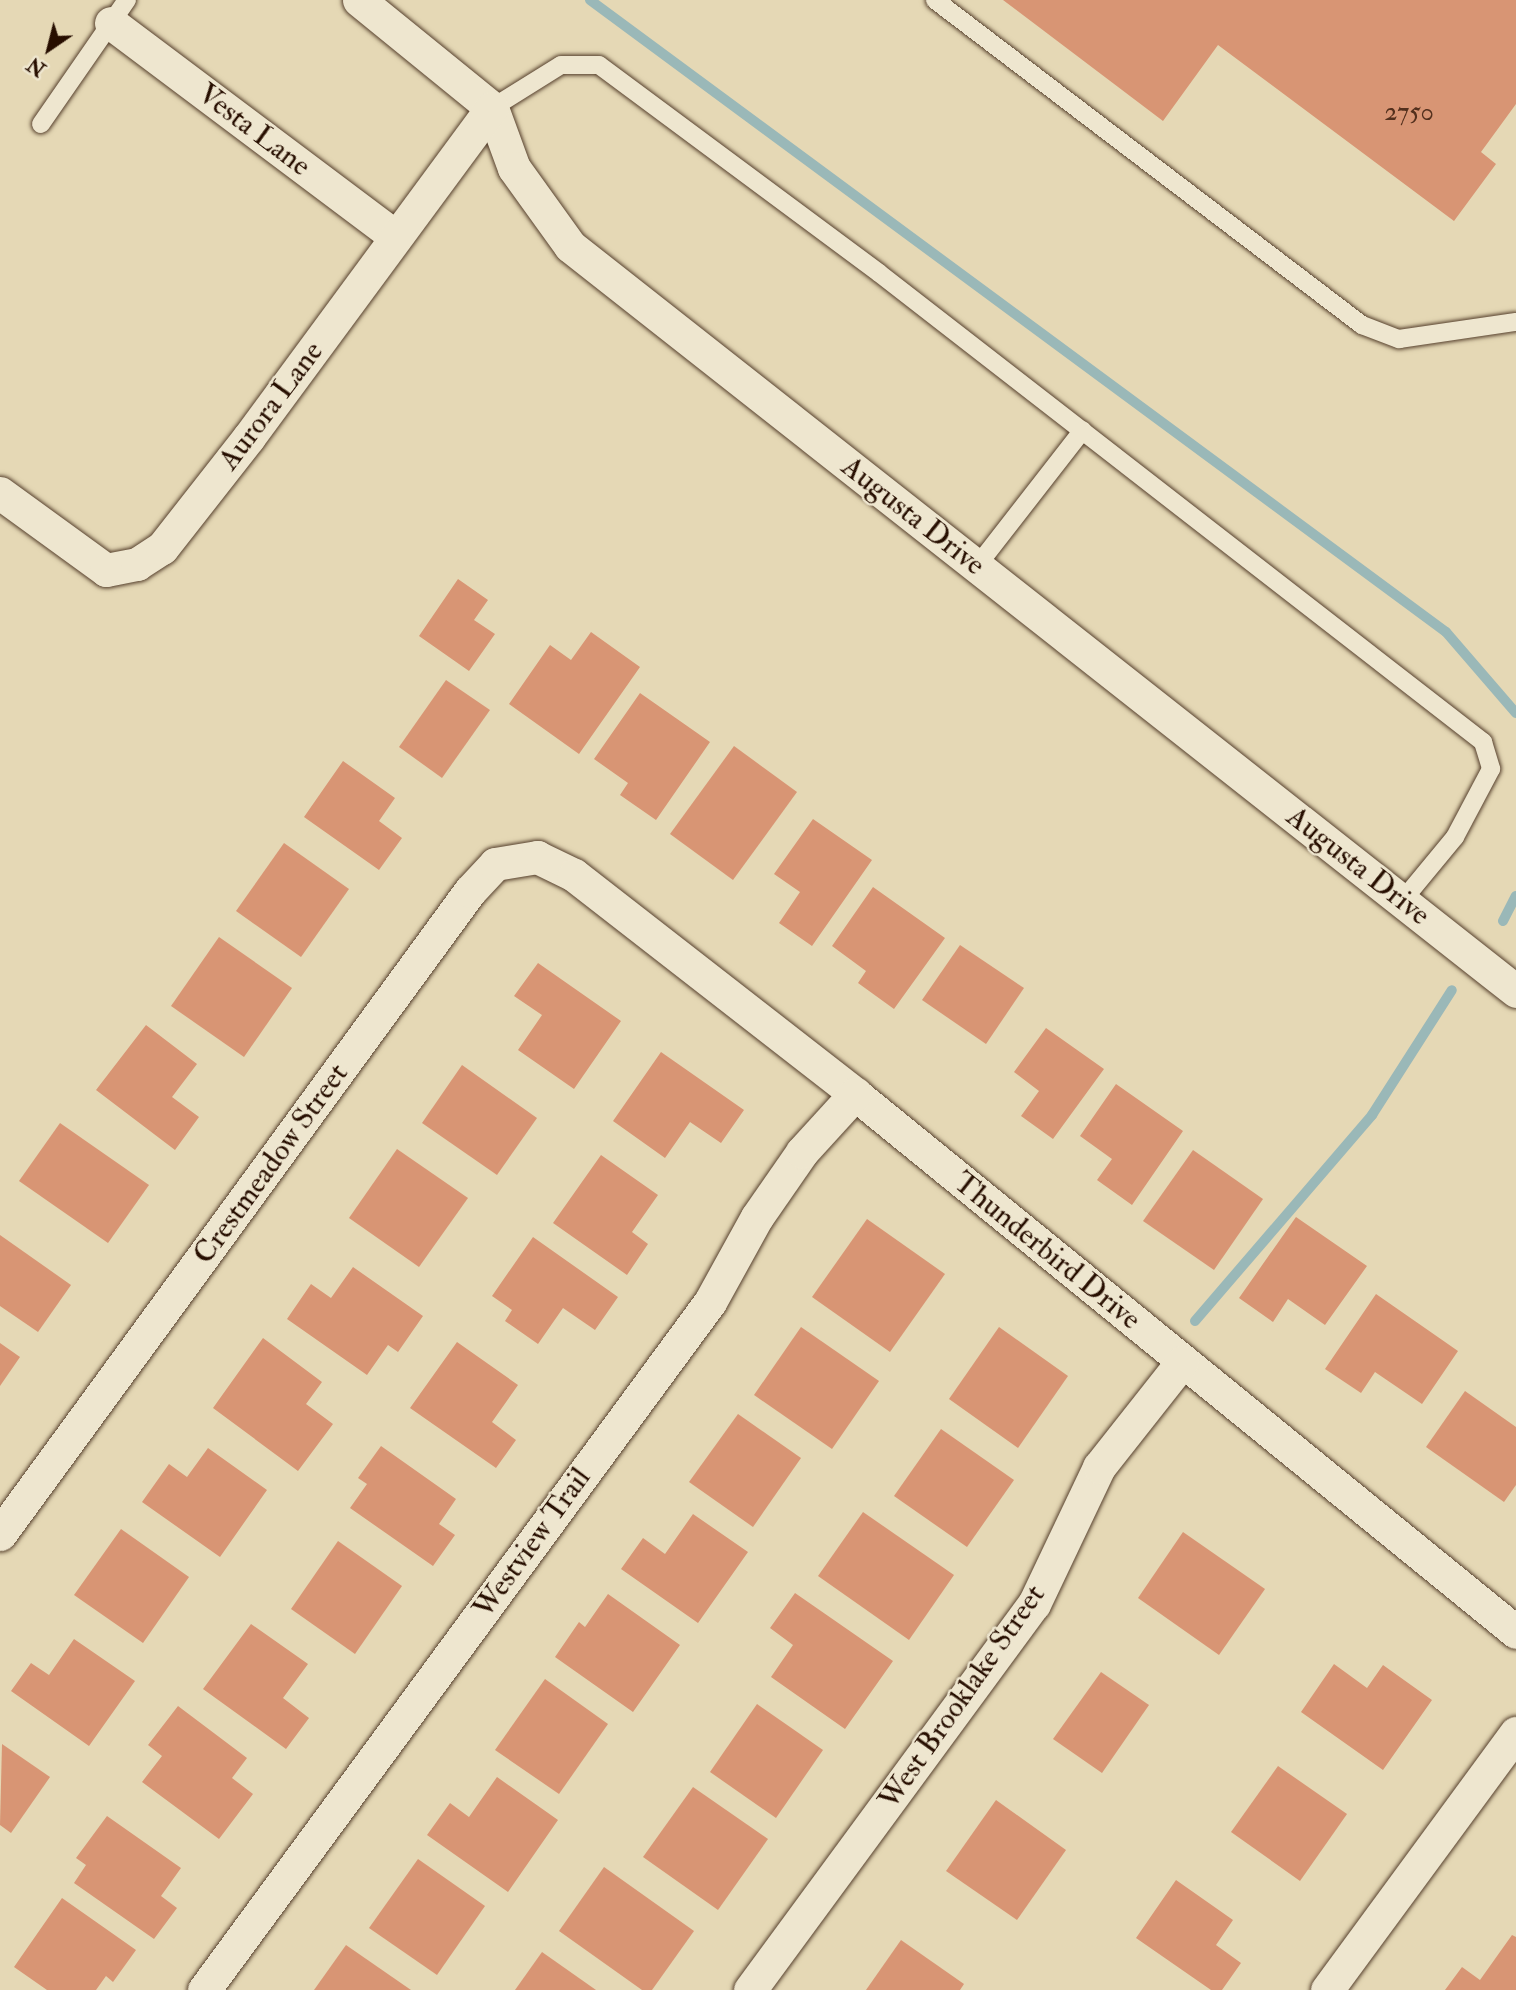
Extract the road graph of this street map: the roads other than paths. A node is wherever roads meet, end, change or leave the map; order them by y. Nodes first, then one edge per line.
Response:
1 (359, 0) edge
2 (935, 0) edge
3 (119, 11) edge
4 (492, 108) junction
5 (41, 124) dead end
6 (396, 237) junction
7 (1516, 322) edge
8 (1083, 430) junction
9 (0, 493) edge
10 (977, 566) junction
11 (574, 875) joint
12 (1402, 901) junction
13 (1516, 991) edge
14 (855, 1094) junction
15 (1182, 1362) junction
16 (0, 1534) edge
17 (1516, 1632) edge
18 (1516, 1733) edge
19 (204, 1990) edge
20 (750, 1990) edge
21 (1327, 1990) edge

1 - 4 street
2 - 7 lane
3 - 5 lane
3 - 6 street, Vesta Lane
4 - 6 street, Aurora Lane
4 - 8 lane
4 - 10 street, Augusta Drive
6 - 9 street, Aurora Lane
8 - 10 lane
8 - 12 lane
10 - 12 street, Augusta Drive
11 - 14 street, Thunderbird Drive
11 - 16 street, Crestmeadow Street
12 - 13 street, Augusta Drive
14 - 15 street, Thunderbird Drive
14 - 19 street, Westview Trail
15 - 17 street, Thunderbird Drive
15 - 20 street, West Brooklake Street
18 - 21 street

